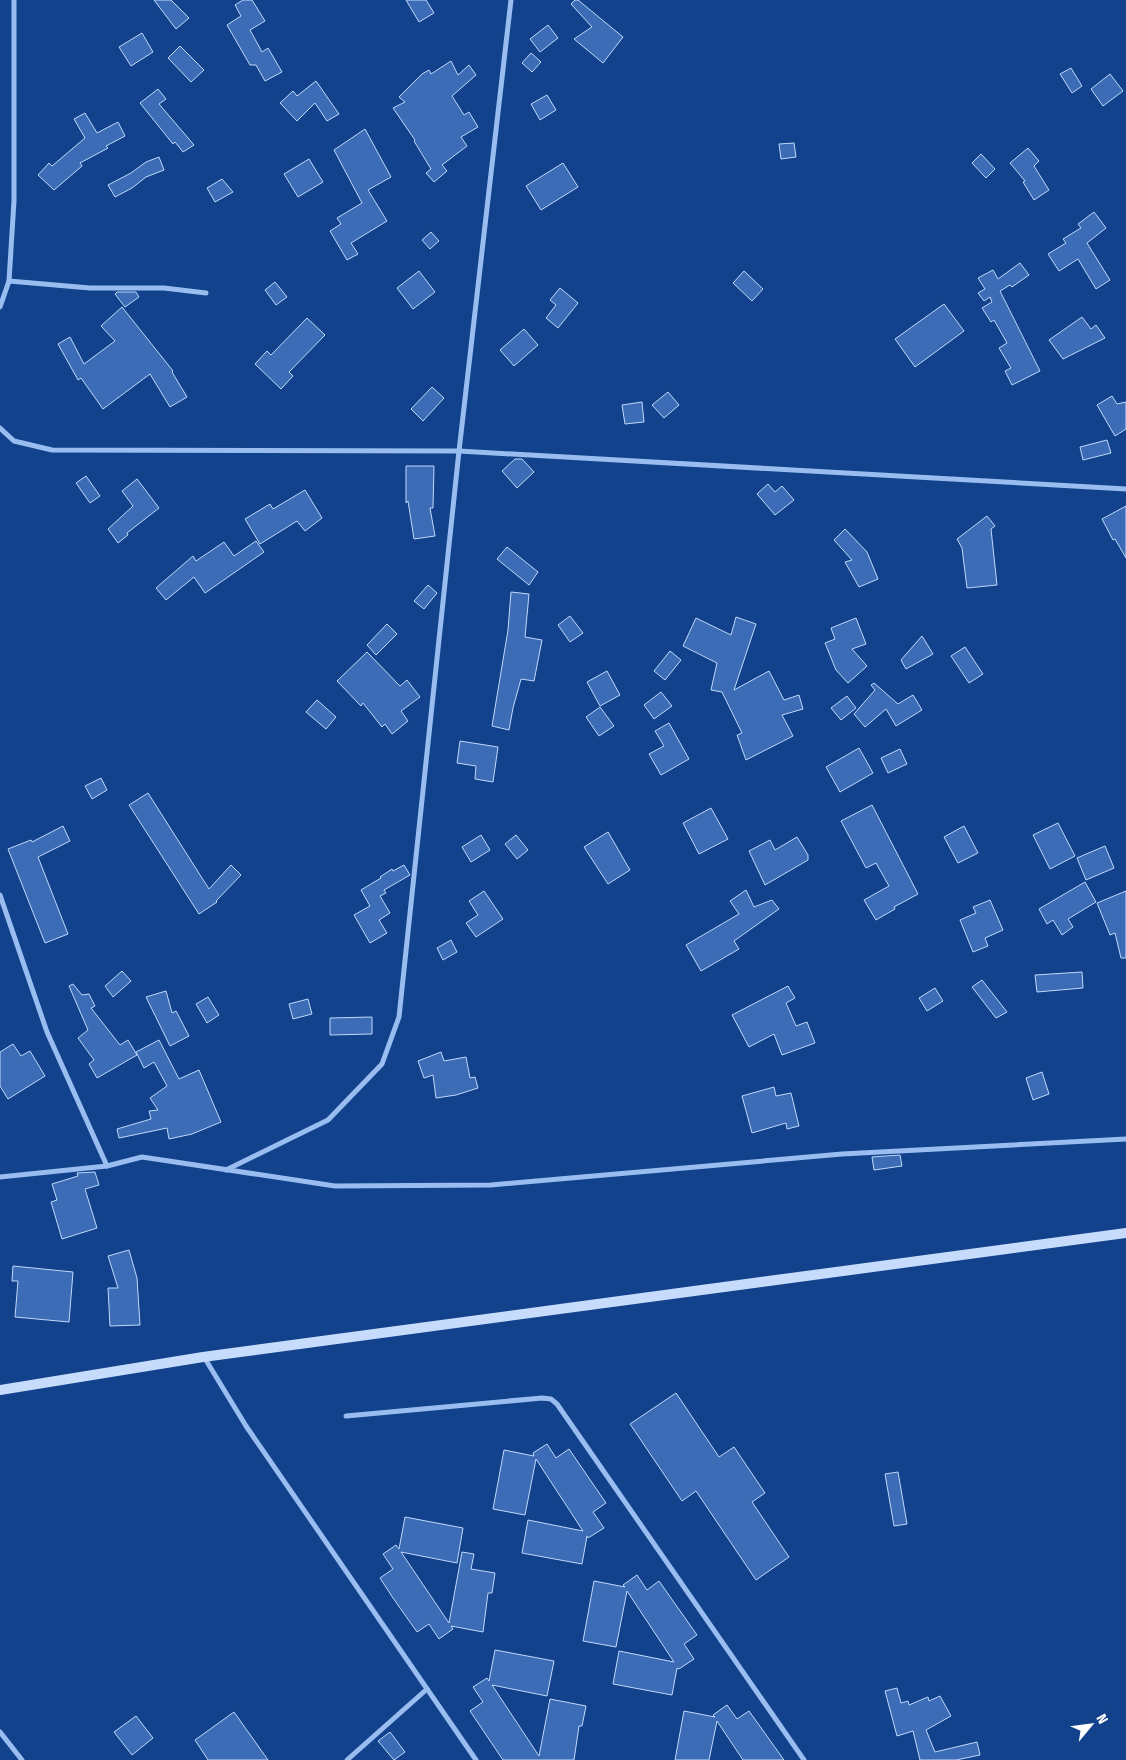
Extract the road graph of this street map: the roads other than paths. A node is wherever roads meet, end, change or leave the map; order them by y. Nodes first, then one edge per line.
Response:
1 (14, 0) edge
2 (511, 0) edge
3 (9, 281) junction
4 (206, 293) dead end
5 (0, 306) edge
6 (0, 428) edge
7 (459, 451) junction
8 (1126, 489) edge
9 (0, 895) edge
10 (1126, 1139) edge
11 (108, 1166) junction
12 (226, 1170) junction
13 (0, 1177) edge
14 (1126, 1232) edge
15 (203, 1357) junction
16 (0, 1390) edge
17 (346, 1416) dead end
18 (427, 1689) junction
19 (0, 1732) edge
20 (22, 1760) edge
21 (347, 1760) edge
22 (476, 1760) edge
23 (804, 1760) edge

1 - 3 street
2 - 7 street
3 - 4 street
3 - 5 street
6 - 7 street
7 - 8 street
7 - 12 street
9 - 11 street
10 - 12 street
11 - 12 street
11 - 13 street
14 - 15 street
15 - 16 street
15 - 18 street
17 - 23 street
18 - 21 street
18 - 22 street
19 - 20 street

